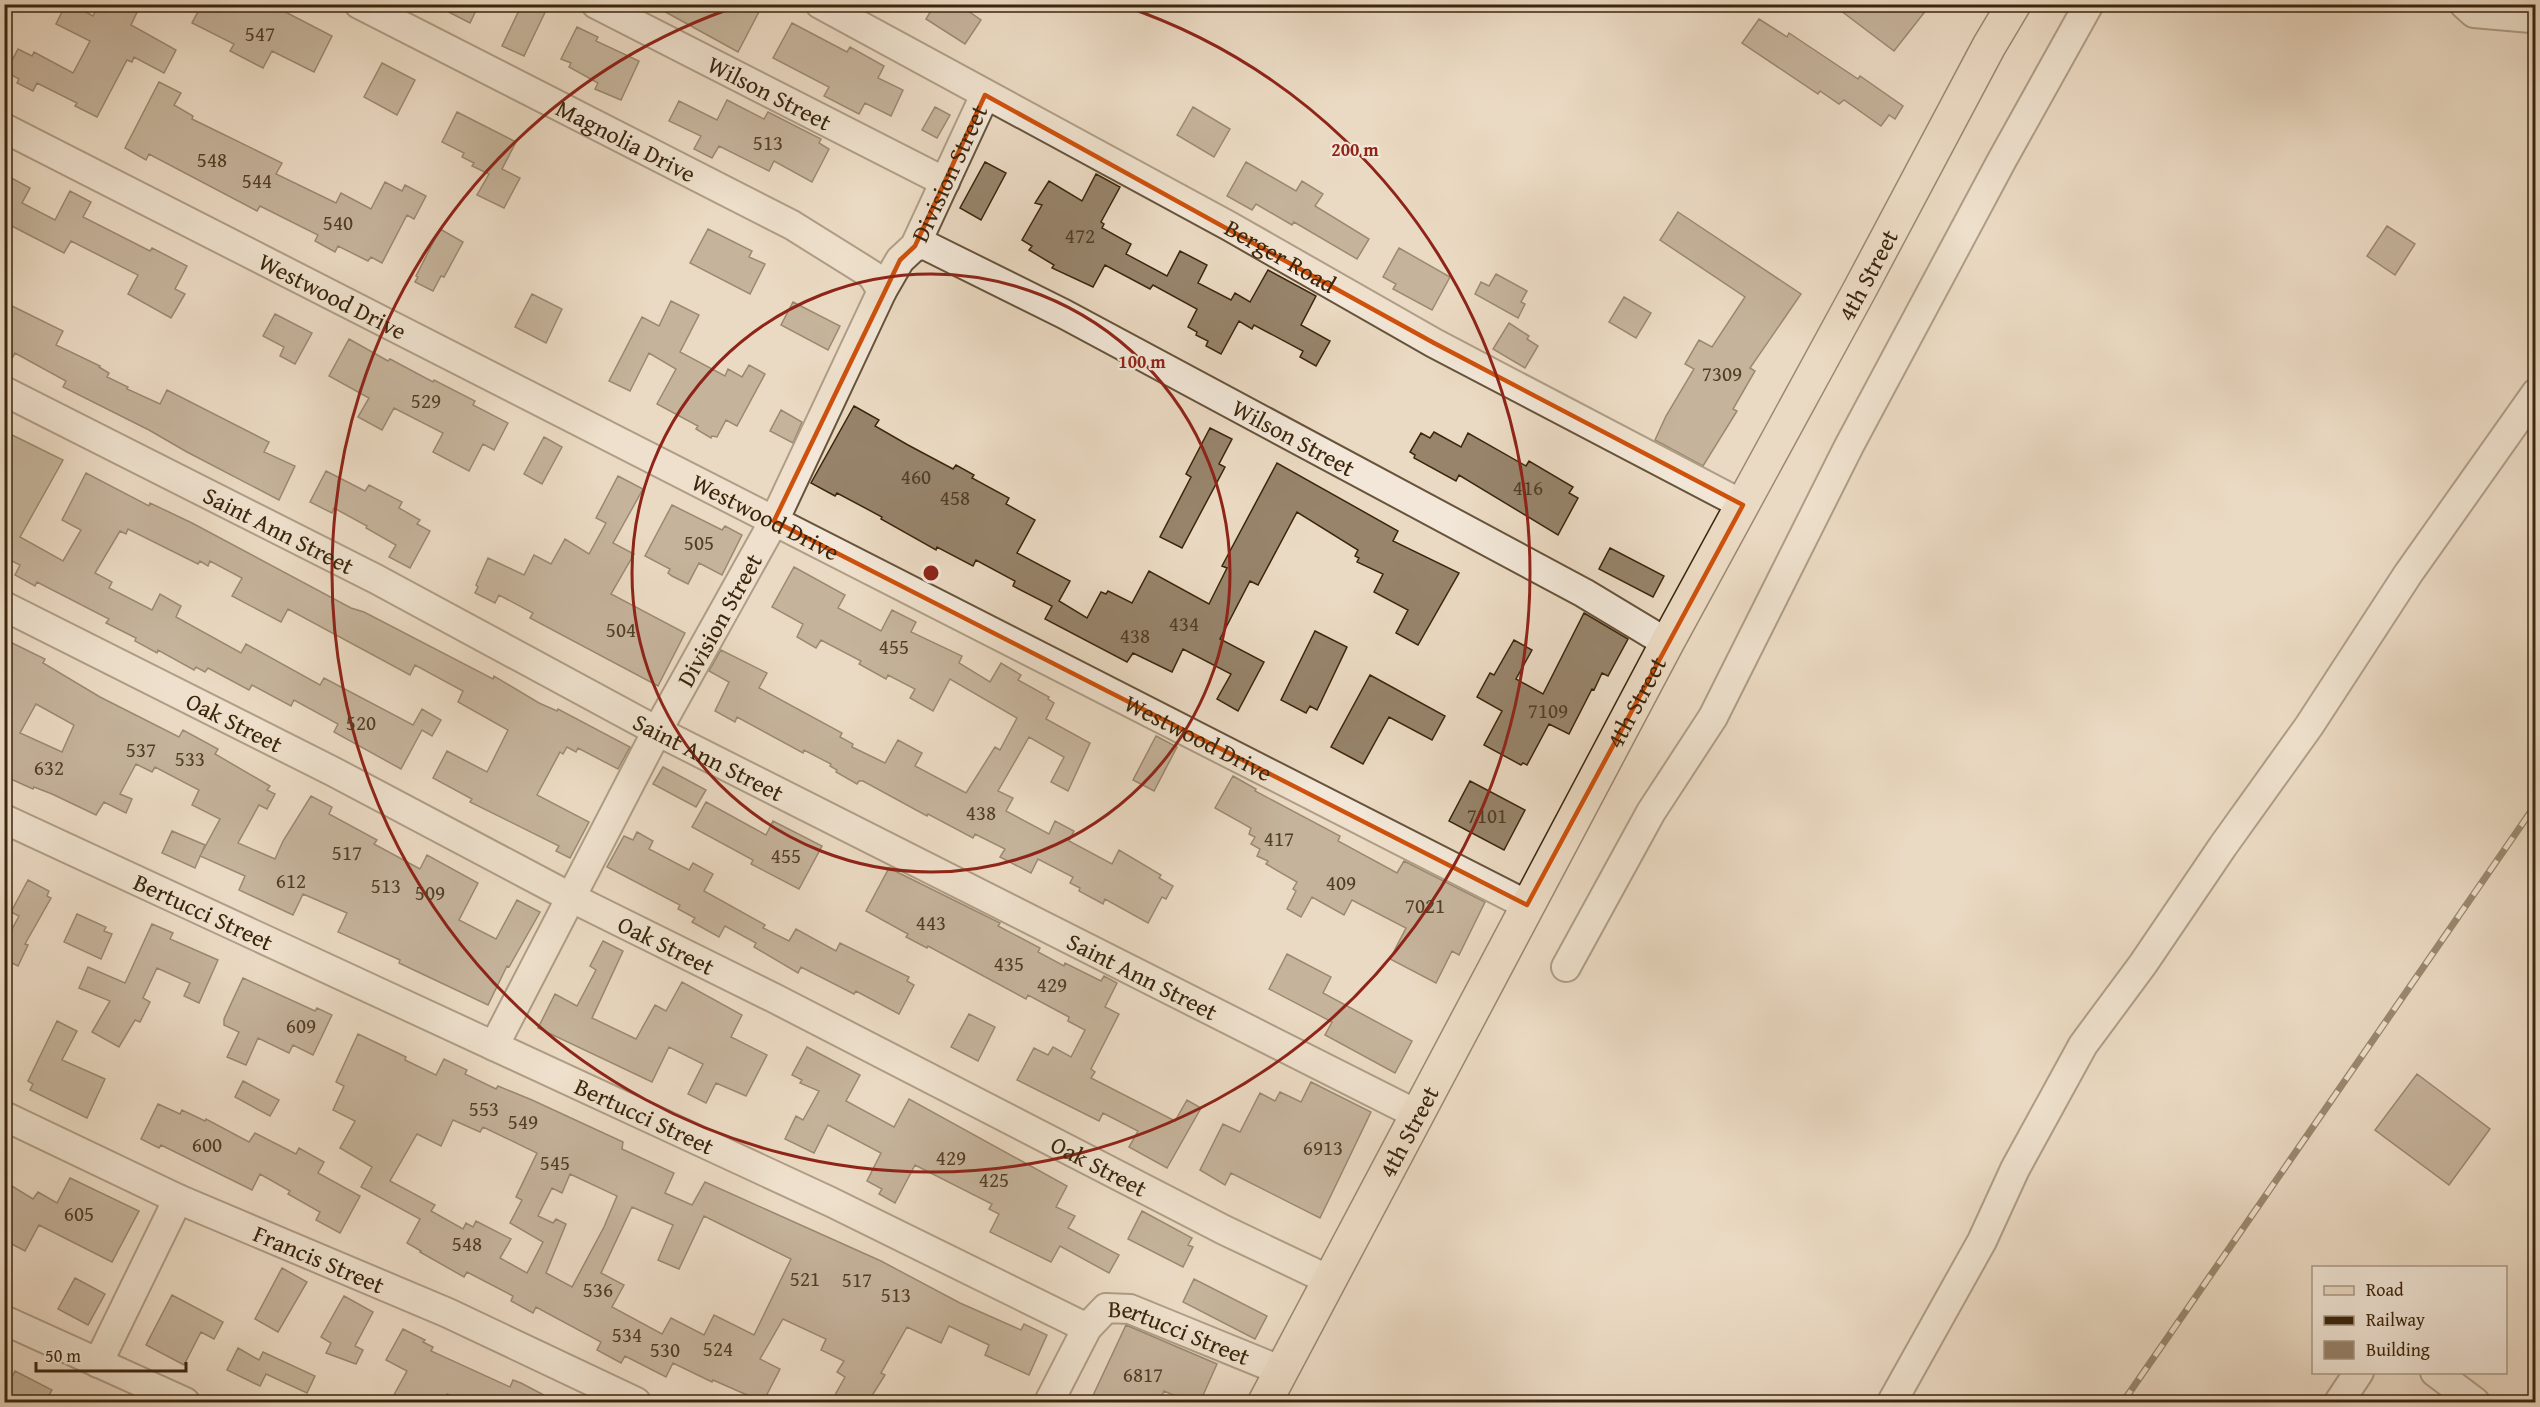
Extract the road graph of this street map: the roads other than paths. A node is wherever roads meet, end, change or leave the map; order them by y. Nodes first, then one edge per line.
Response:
1 (359, 4) edge
2 (596, 4) edge
3 (820, 4) edge
4 (2014, 4) edge
5 (2088, 4) edge
6 (2464, 4) edge
7 (2535, 20) edge
8 (985, 95) junction
9 (4, 129) edge
10 (945, 182) junction
11 (915, 246) junction
12 (882, 291) junction
13 (4, 391) edge
14 (2535, 393) edge
15 (1743, 505) junction
16 (774, 521) junction
17 (4, 606) edge
18 (1667, 643) junction
19 (657, 731) junction
20 (4, 819) edge
21 (570, 897) junction
22 (1527, 905) junction
23 (1566, 967) dead end
24 (494, 1046) junction
25 (1416, 1114) junction
26 (4, 1116) edge
27 (178, 1199) junction
28 (1329, 1280) junction
29 (4, 1320) edge
30 (1087, 1328) junction
31 (98, 1363) junction
32 (1282, 1371) junction
33 (2358, 1374) edge
34 (2438, 1374) edge
35 (185, 1402) edge
36 (636, 1402) edge
37 (1049, 1402) edge
38 (1265, 1402) edge
39 (1892, 1402) edge
40 (2339, 1402) edge
41 (2475, 1402) edge

1 - 12 street, Magnolia Drive
2 - 10 street, Wilson Street
3 - 8 street, Berger Road
4 - 15 main road, 4th Street
5 - 23 street
6 - 7 street
8 - 10 street, Division Street
8 - 15 street, Berger Road
9 - 16 street, Westwood Drive
10 - 11 street, Division Street
11 - 12 street, Division Street
11 - 18 street, Wilson Street
12 - 16 street, Division Street
13 - 19 street, Saint Ann Street
14 - 39 street
15 - 18 main road, 4th Street
16 - 19 street, Division Street
16 - 22 street, Westwood Drive
17 - 21 street, Oak Street
18 - 22 main road, 4th Street
19 - 21 street, Division Street
19 - 25 street, Saint Ann Street
20 - 24 street, Bertucci Street
21 - 24 street, Division Street
21 - 28 street, Oak Street
22 - 25 main road, 4th Street
24 - 30 street, Bertucci Street
25 - 28 main road, 4th Street
26 - 27 street, Francis Street
27 - 31 street
27 - 36 street, Francis Street
28 - 32 main road, 4th Street
29 - 31 street
30 - 32 street, Bertucci Street
30 - 37 street
31 - 35 street
32 - 38 main road, 4th Street
33 - 40 street
34 - 41 street

